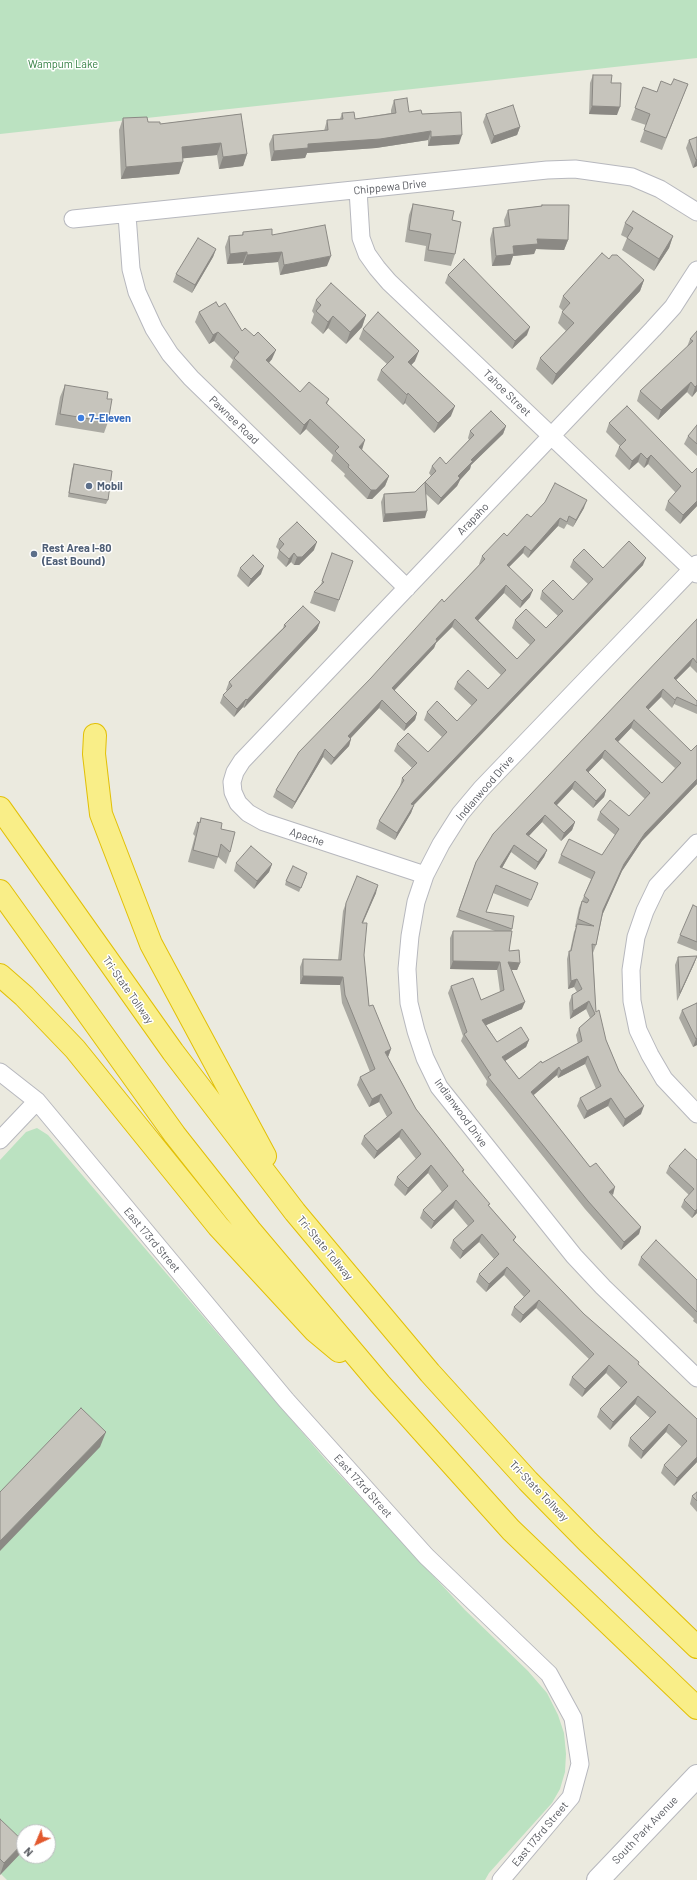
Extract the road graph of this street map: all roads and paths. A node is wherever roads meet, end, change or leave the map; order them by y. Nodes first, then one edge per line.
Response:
1 (358, 190) junction
2 (697, 212) edge
3 (126, 215) junction
4 (73, 219) dead end
5 (697, 270) edge
6 (552, 437) junction
7 (695, 569) edge
8 (407, 588) junction
9 (94, 735) dead end
10 (242, 761) joint
11 (0, 808) edge
12 (697, 843) edge
13 (425, 875) junction
14 (0, 891) edge
15 (0, 975) edge
16 (0, 1072) edge
17 (37, 1100) junction
18 (697, 1114) edge
19 (0, 1140) edge
20 (295, 1212) junction
21 (697, 1378) edge
22 (380, 1384) junction
23 (697, 1647) edge
24 (697, 1708) edge
25 (695, 1778) edge
26 (501, 1880) edge
27 (598, 1880) edge

1 - 2 street, Chippewa Drive
1 - 3 street, Chippewa Drive
1 - 6 street, Tahoe Street
3 - 4 street, Chippewa Drive
3 - 8 street, Pawnee Road
5 - 6 street, Arapaho
6 - 7 street, Tahoe Street
6 - 8 street, Arapaho
7 - 13 street, Indianwood Drive
8 - 10 street, Arapaho
9 - 20 highway
10 - 13 street, Apache
11 - 20 highway, Tri-State Tollway
12 - 18 street
13 - 21 street, Indianwood Drive
14 - 22 highway
15 - 22 highway
16 - 17 street, East 173rd Street
17 - 19 street
17 - 26 street, East 173rd Street
20 - 23 highway, Tri-State Tollway
22 - 24 highway
25 - 27 street, South Park Avenue

